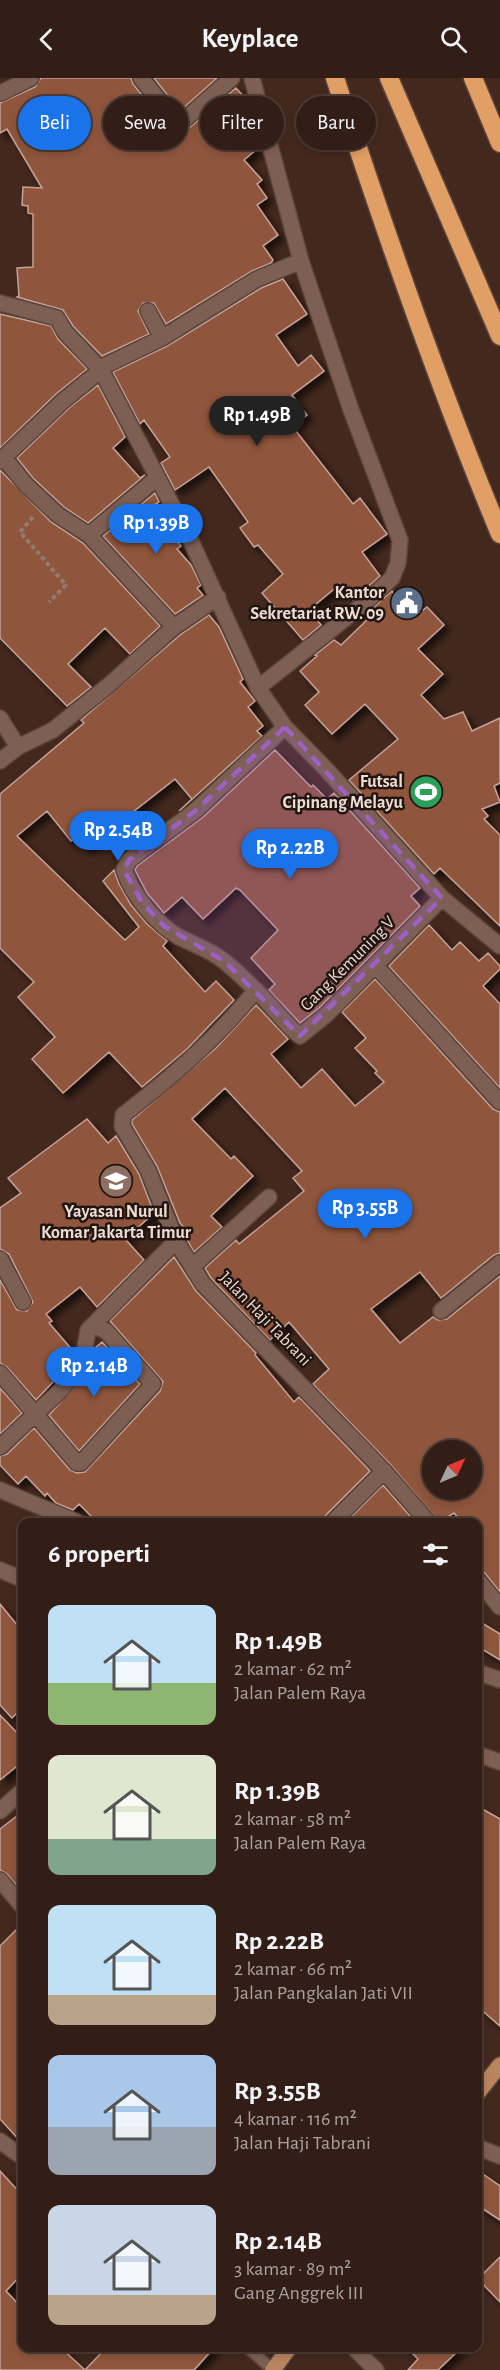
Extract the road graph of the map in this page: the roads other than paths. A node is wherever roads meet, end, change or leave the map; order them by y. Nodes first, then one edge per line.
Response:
1 (31, 78) edge
2 (141, 78) edge
3 (232, 78) edge
4 (252, 78) edge
5 (335, 78) edge
6 (389, 78) edge
7 (473, 78) edge
8 (1, 93) edge
9 (500, 142) edge
10 (301, 261) junction
11 (0, 303) edge
12 (148, 311) dead end
13 (500, 336) edge
14 (162, 338) junction
15 (101, 368) junction
16 (2, 459) edge
17 (157, 478) junction
18 (500, 534) edge
19 (89, 535) junction
20 (218, 597) junction
21 (174, 627) junction
22 (258, 688) junction
23 (0, 718) edge
24 (285, 727) junction
25 (18, 747) junction
26 (0, 761) edge
27 (442, 898) junction
28 (500, 946) edge
29 (375, 965) junction
30 (256, 990) junction
31 (500, 1102) edge
32 (269, 1197) dead end
33 (176, 1240) junction
34 (0, 1259) edge
35 (500, 1263) edge
36 (193, 1266) junction
37 (23, 1302) dead end
38 (441, 1311) dead end
39 (88, 1330) junction
40 (0, 1373) edge
41 (36, 1413) junction
42 (0, 1447) edge
43 (384, 1471) junction
44 (0, 1490) edge
45 (67, 1518) edge
46 (337, 1518) edge
47 (425, 1518) edge
48 (0, 1570) edge
49 (18, 1577) edge
50 (482, 1585) edge
51 (500, 1607) edge
52 (482, 1674) edge
53 (500, 1680) edge
54 (482, 1756) edge
55 (500, 1762) edge
56 (18, 1795) edge
57 (0, 1811) edge
58 (0, 1880) edge
59 (18, 1901) edge
60 (500, 2065) edge
61 (482, 2088) edge
62 (0, 2141) edge
63 (482, 2149) edge
64 (18, 2154) edge
65 (500, 2156) edge
66 (253, 2352) edge
67 (286, 2352) edge
68 (358, 2352) edge
69 (273, 2370) edge
70 (376, 2370) edge

1 - 8 street
2 - 3 street
4 - 10 street
5 - 18 highway
6 - 13 highway
7 - 9 highway
10 - 14 street
10 - 22 street
11 - 15 street
12 - 14 street
14 - 15 street
15 - 16 street
15 - 17 street
16 - 19 street
17 - 19 street
17 - 20 street
19 - 21 street
20 - 21 street
20 - 22 street
21 - 25 street
22 - 24 street
23 - 25 street
24 - 27 street
24 - 30 street
25 - 26 street
27 - 28 street
27 - 29 street, Gang Kemuning V
29 - 30 street, Gang Kemuning V
29 - 31 street
30 - 33 street, Jalan Haji Tabrani
32 - 36 street
33 - 36 street, Jalan Haji Tabrani
33 - 39 street
34 - 37 street
35 - 38 street
36 - 43 street, Jalan Haji Tabrani
39 - 41 street
39 - 41 street
40 - 41 street
41 - 42 street
43 - 46 street
43 - 47 street, Jalan Haji Tabrani
44 - 45 street
48 - 49 street
50 - 51 street
52 - 53 street
54 - 55 street
56 - 57 street
58 - 59 street
60 - 61 main road
62 - 64 street
63 - 65 street
66 - 69 lane
67 - 69 main road
68 - 70 street

